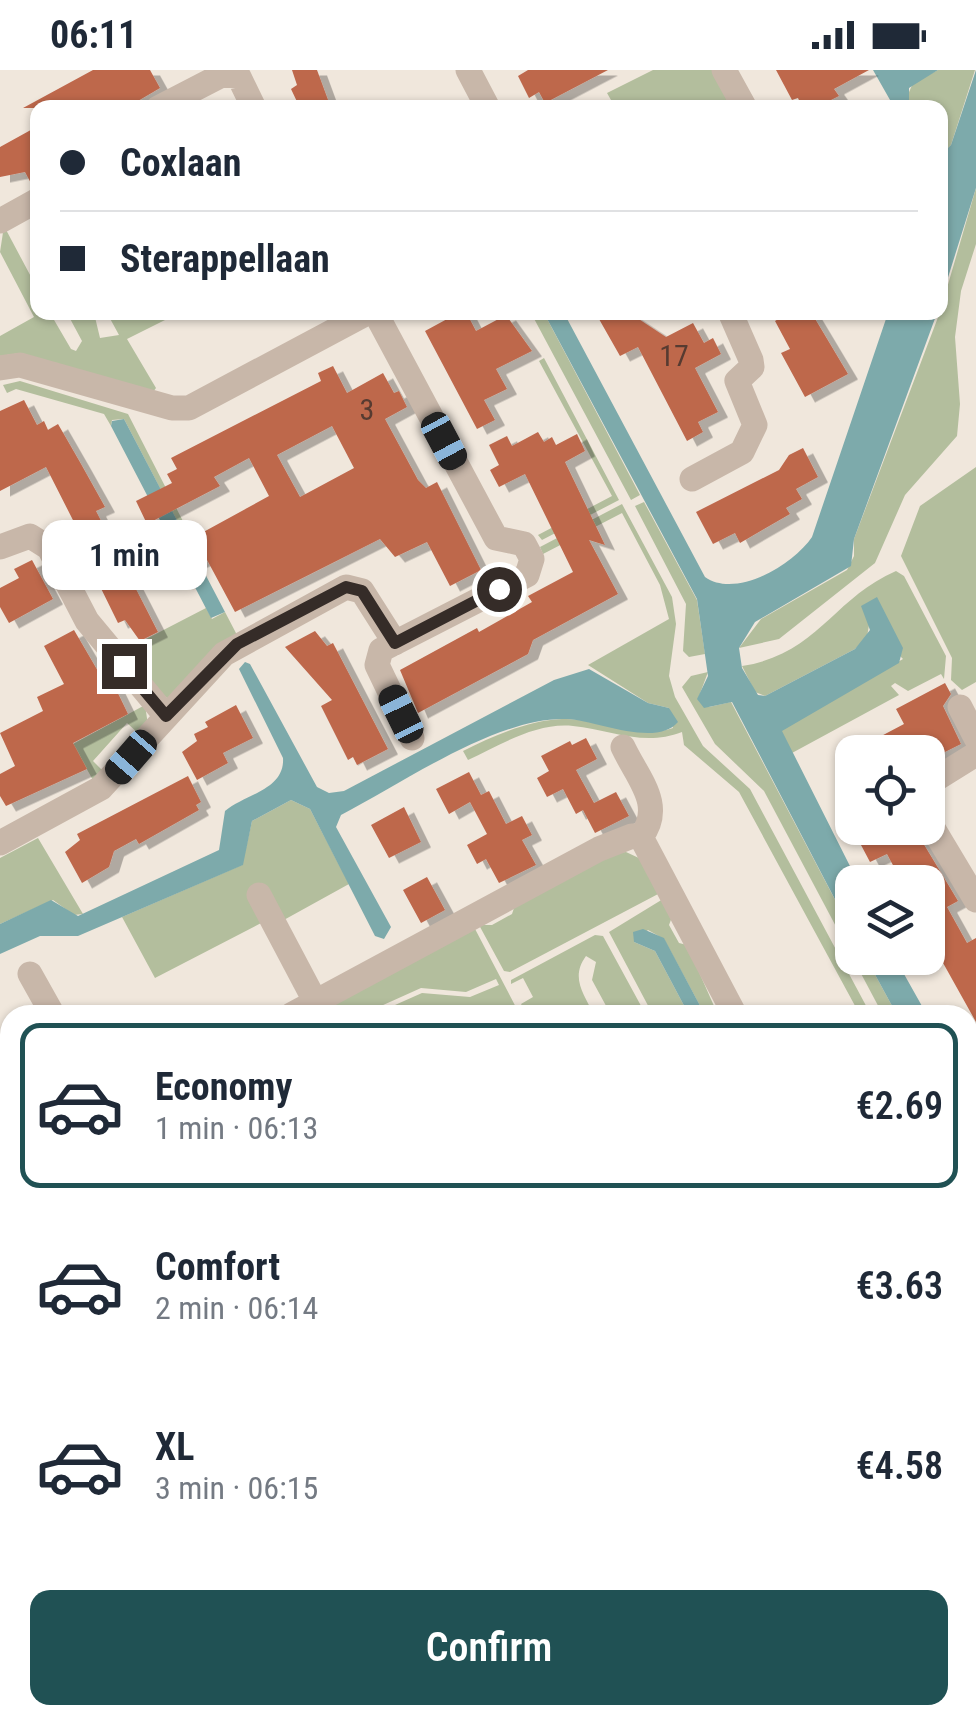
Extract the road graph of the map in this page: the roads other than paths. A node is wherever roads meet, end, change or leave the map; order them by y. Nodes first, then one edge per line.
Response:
1 (468, 70) edge
2 (724, 70) edge
3 (174, 100) edge
4 (250, 100) edge
5 (484, 100) edge
6 (740, 100) edge
7 (357, 320) edge
8 (376, 320) edge
9 (734, 320) edge
10 (0, 368) edge
11 (692, 478) dead end
12 (0, 546) edge
13 (395, 643) junction
14 (960, 707) dead end
15 (166, 716) junction
16 (412, 738) dead end
17 (976, 738) edge
18 (622, 747) dead end
19 (976, 754) edge
20 (945, 773) edge
21 (640, 837) junction
22 (0, 843) edge
23 (943, 845) edge
24 (259, 895) dead end
25 (976, 900) edge
26 (30, 974) dead end
27 (316, 1002) junction
28 (47, 1005) edge
29 (310, 1005) edge
30 (730, 1005) edge

1 - 5 street
2 - 6 street
3 - 4 street
7 - 10 street
8 - 13 street
9 - 11 street
12 - 15 street
13 - 15 street
13 - 16 street
14 - 17 street
15 - 22 street
18 - 21 street
19 - 20 street
21 - 27 street
21 - 30 street
23 - 25 street
24 - 27 street
26 - 28 street
27 - 29 street

